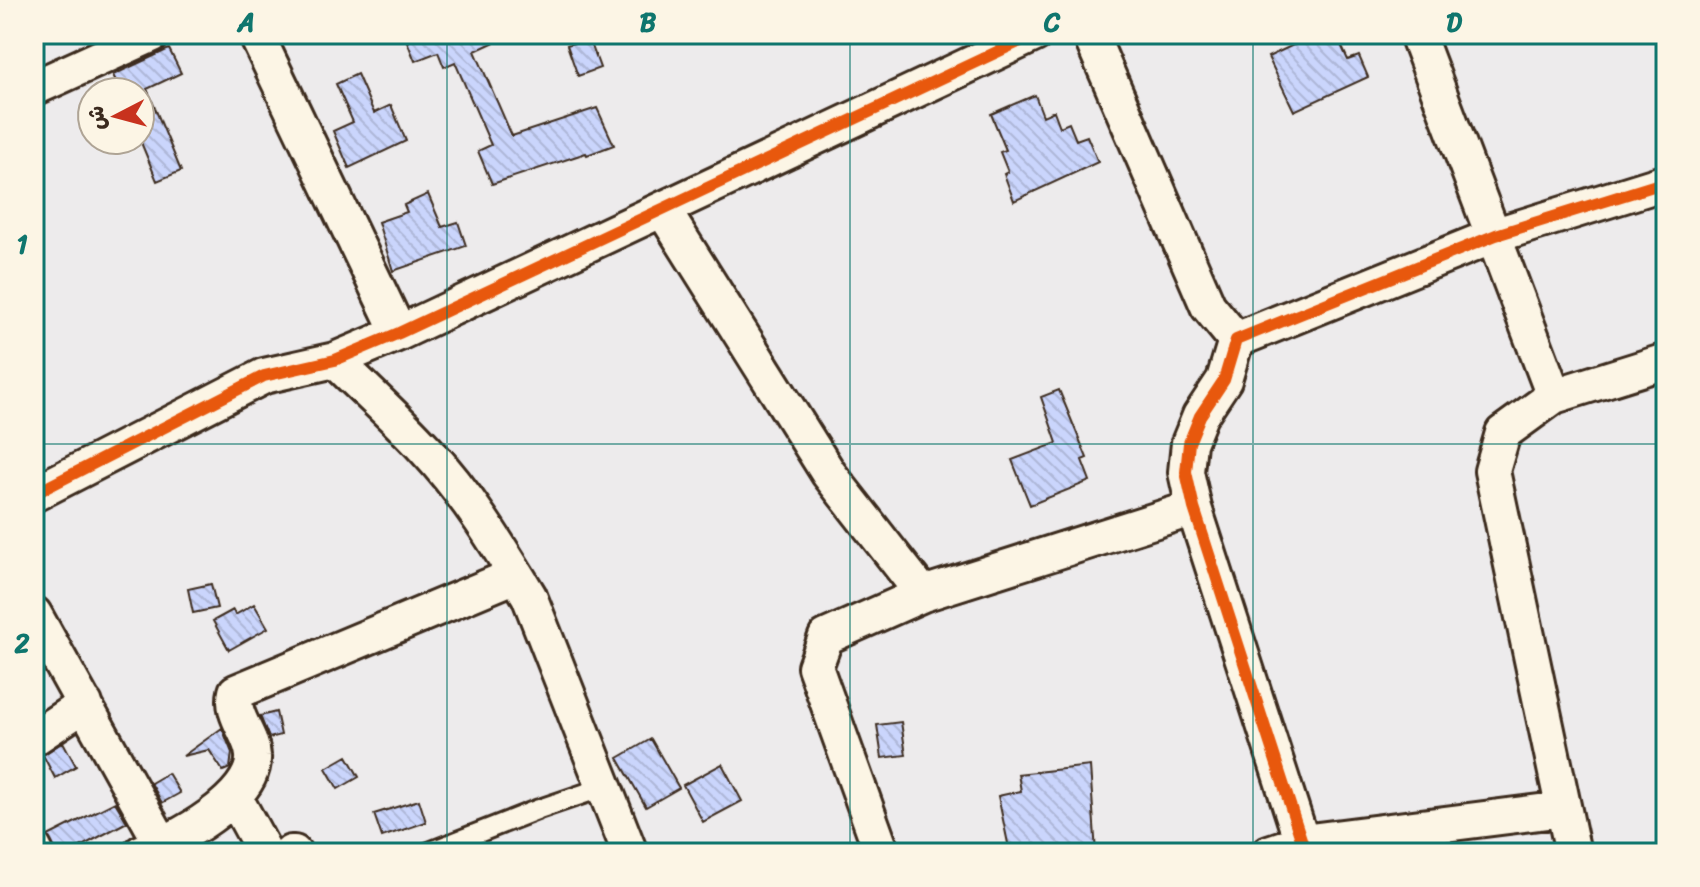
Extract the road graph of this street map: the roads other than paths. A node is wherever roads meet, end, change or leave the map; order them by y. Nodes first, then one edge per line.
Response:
1 (153, 34) edge
2 (256, 34) edge
3 (1035, 34) edge
4 (1090, 34) edge
5 (1417, 34) edge
6 (34, 88) edge
7 (1666, 182) edge
8 (663, 210) junction
9 (1496, 235) junction
10 (399, 333) junction
11 (1236, 340) junction
12 (335, 360) junction
13 (1666, 361) edge
14 (1554, 396) junction
15 (34, 494) edge
16 (1194, 508) junction
17 (516, 575) junction
18 (923, 594) junction
19 (34, 614) edge
20 (85, 704) junction
21 (34, 738) edge
22 (604, 787) junction
23 (235, 798) junction
24 (1563, 809) junction
25 (1302, 842) junction
26 (152, 849) edge
27 (265, 853) edge
28 (427, 853) edge
29 (630, 853) edge
30 (882, 853) edge
31 (1269, 853) edge
32 (1573, 853) edge

1 - 6 street
2 - 10 street
3 - 8 street
4 - 11 street
5 - 9 street
7 - 9 street
8 - 10 street
8 - 18 street
9 - 11 street
9 - 14 street
10 - 12 street
11 - 16 street
12 - 15 street
12 - 17 street
13 - 14 street
14 - 24 street
16 - 18 street
16 - 25 street
17 - 22 street
17 - 23 street
18 - 30 street
19 - 20 street
20 - 21 street
20 - 26 street
22 - 28 lane
22 - 29 street
23 - 26 street
23 - 27 street
24 - 25 street
24 - 32 street
25 - 31 street

